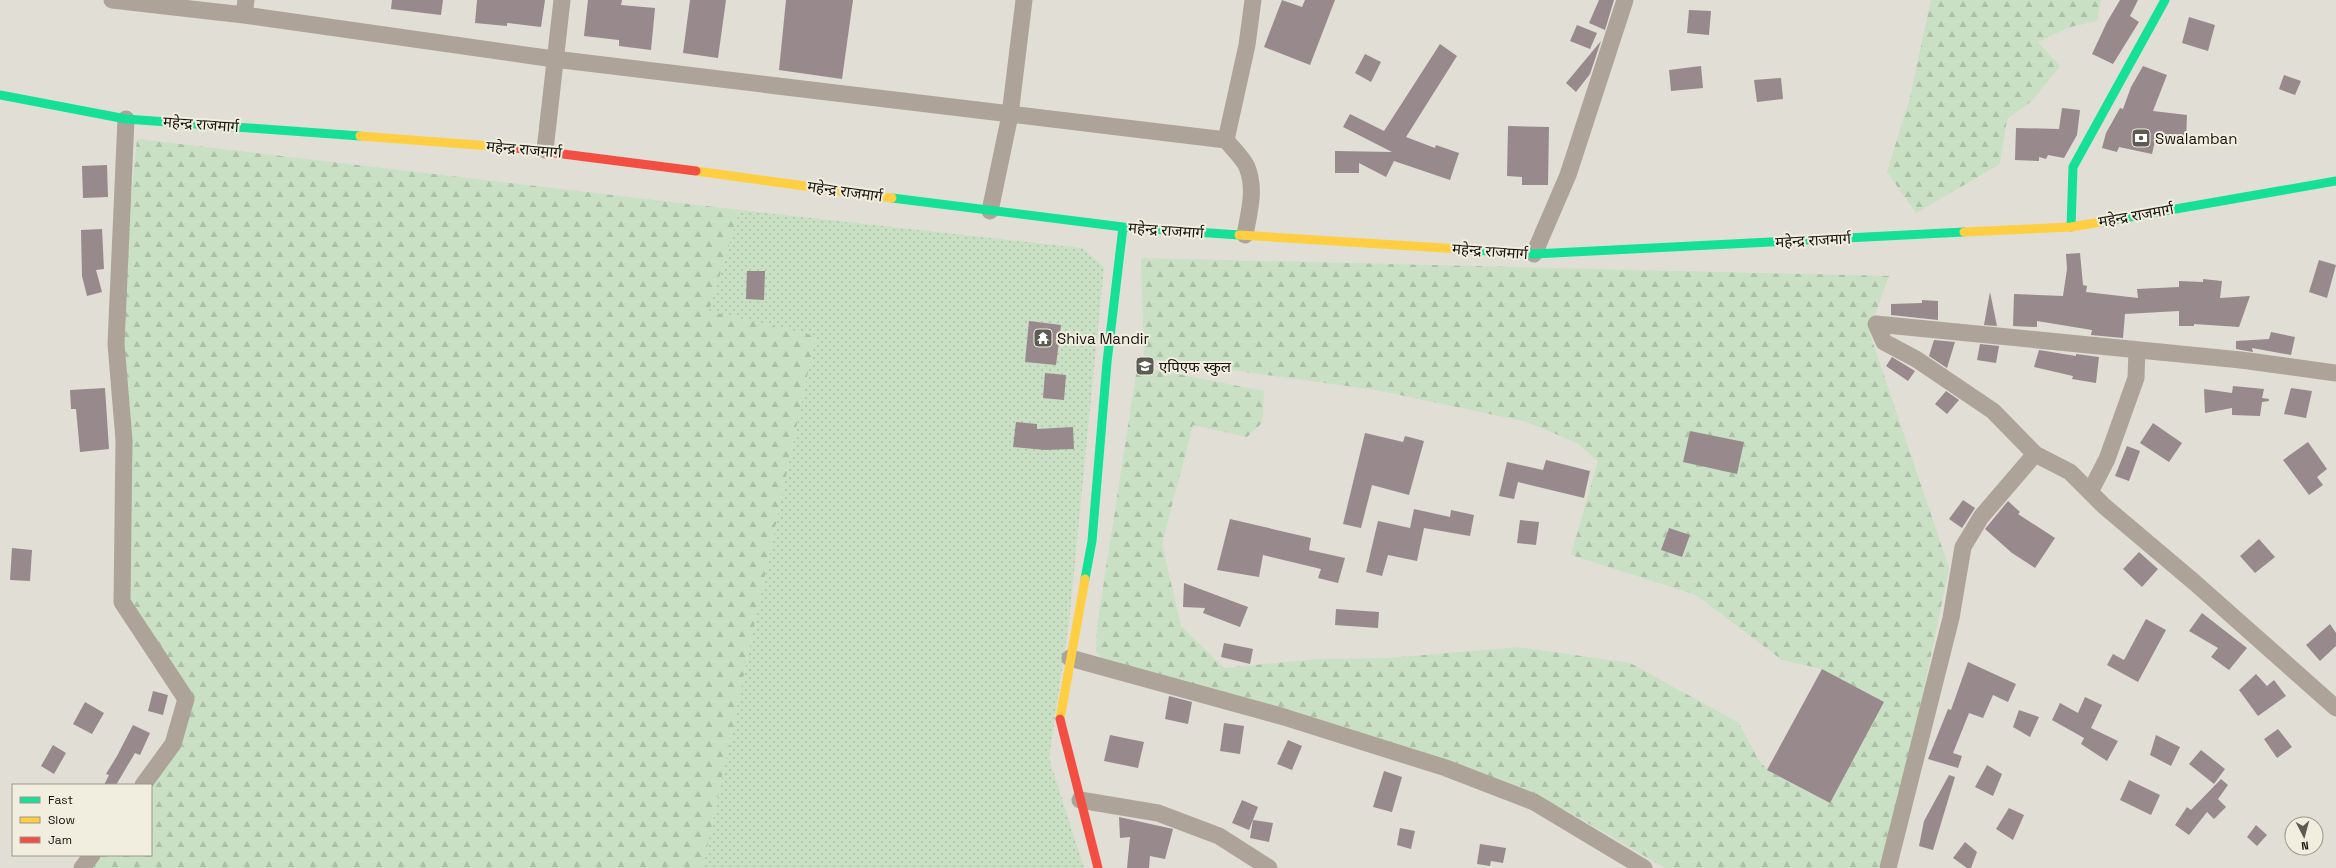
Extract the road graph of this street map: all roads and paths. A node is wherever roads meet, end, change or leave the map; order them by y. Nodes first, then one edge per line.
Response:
1 (112, 0) edge
2 (562, 0) edge
3 (1024, 0) edge
4 (1253, 0) edge
5 (1625, 0) edge
6 (2165, 0) edge
7 (246, 7) edge
8 (554, 59) junction
9 (0, 95) edge
10 (1010, 115) junction
11 (126, 119) junction
12 (1226, 140) junction
13 (545, 150) junction
14 (2336, 181) edge
15 (990, 212) junction
16 (1123, 227) junction
17 (2071, 227) junction
18 (1245, 235) junction
19 (1534, 254) junction
20 (2138, 350) junction
21 (2336, 373) edge
22 (2035, 454) junction
23 (2090, 492) junction
24 (1070, 658) junction
25 (2336, 708) edge
26 (144, 784) edge
27 (1080, 800) junction
28 (91, 856) edge
29 (82, 868) edge
30 (1098, 868) edge
31 (1269, 868) edge
32 (1644, 868) edge
33 (1888, 868) edge

1 - 7 street
2 - 8 street
3 - 10 street
4 - 12 street
5 - 19 street
6 - 17 main road
7 - 8 street
8 - 10 street
8 - 13 street
9 - 11 main road, महेन्द्र राजमार्ग
10 - 12 street
10 - 15 street
11 - 13 main road, महेन्द्र राजमार्ग
11 - 26 street
12 - 18 street
13 - 15 main road, महेन्द्र राजमार्ग
14 - 17 main road, महेन्द्र राजमार्ग
15 - 16 main road, महेन्द्र राजमार्ग
16 - 18 main road, महेन्द्र राजमार्ग
16 - 24 main road
17 - 19 main road, महेन्द्र राजमार्ग
18 - 19 main road, महेन्द्र राजमार्ग
20 - 21 street
20 - 22 street
20 - 23 street
22 - 23 street
22 - 33 street
23 - 25 street
24 - 27 main road
24 - 32 street
27 - 30 main road
27 - 31 street
28 - 29 street

